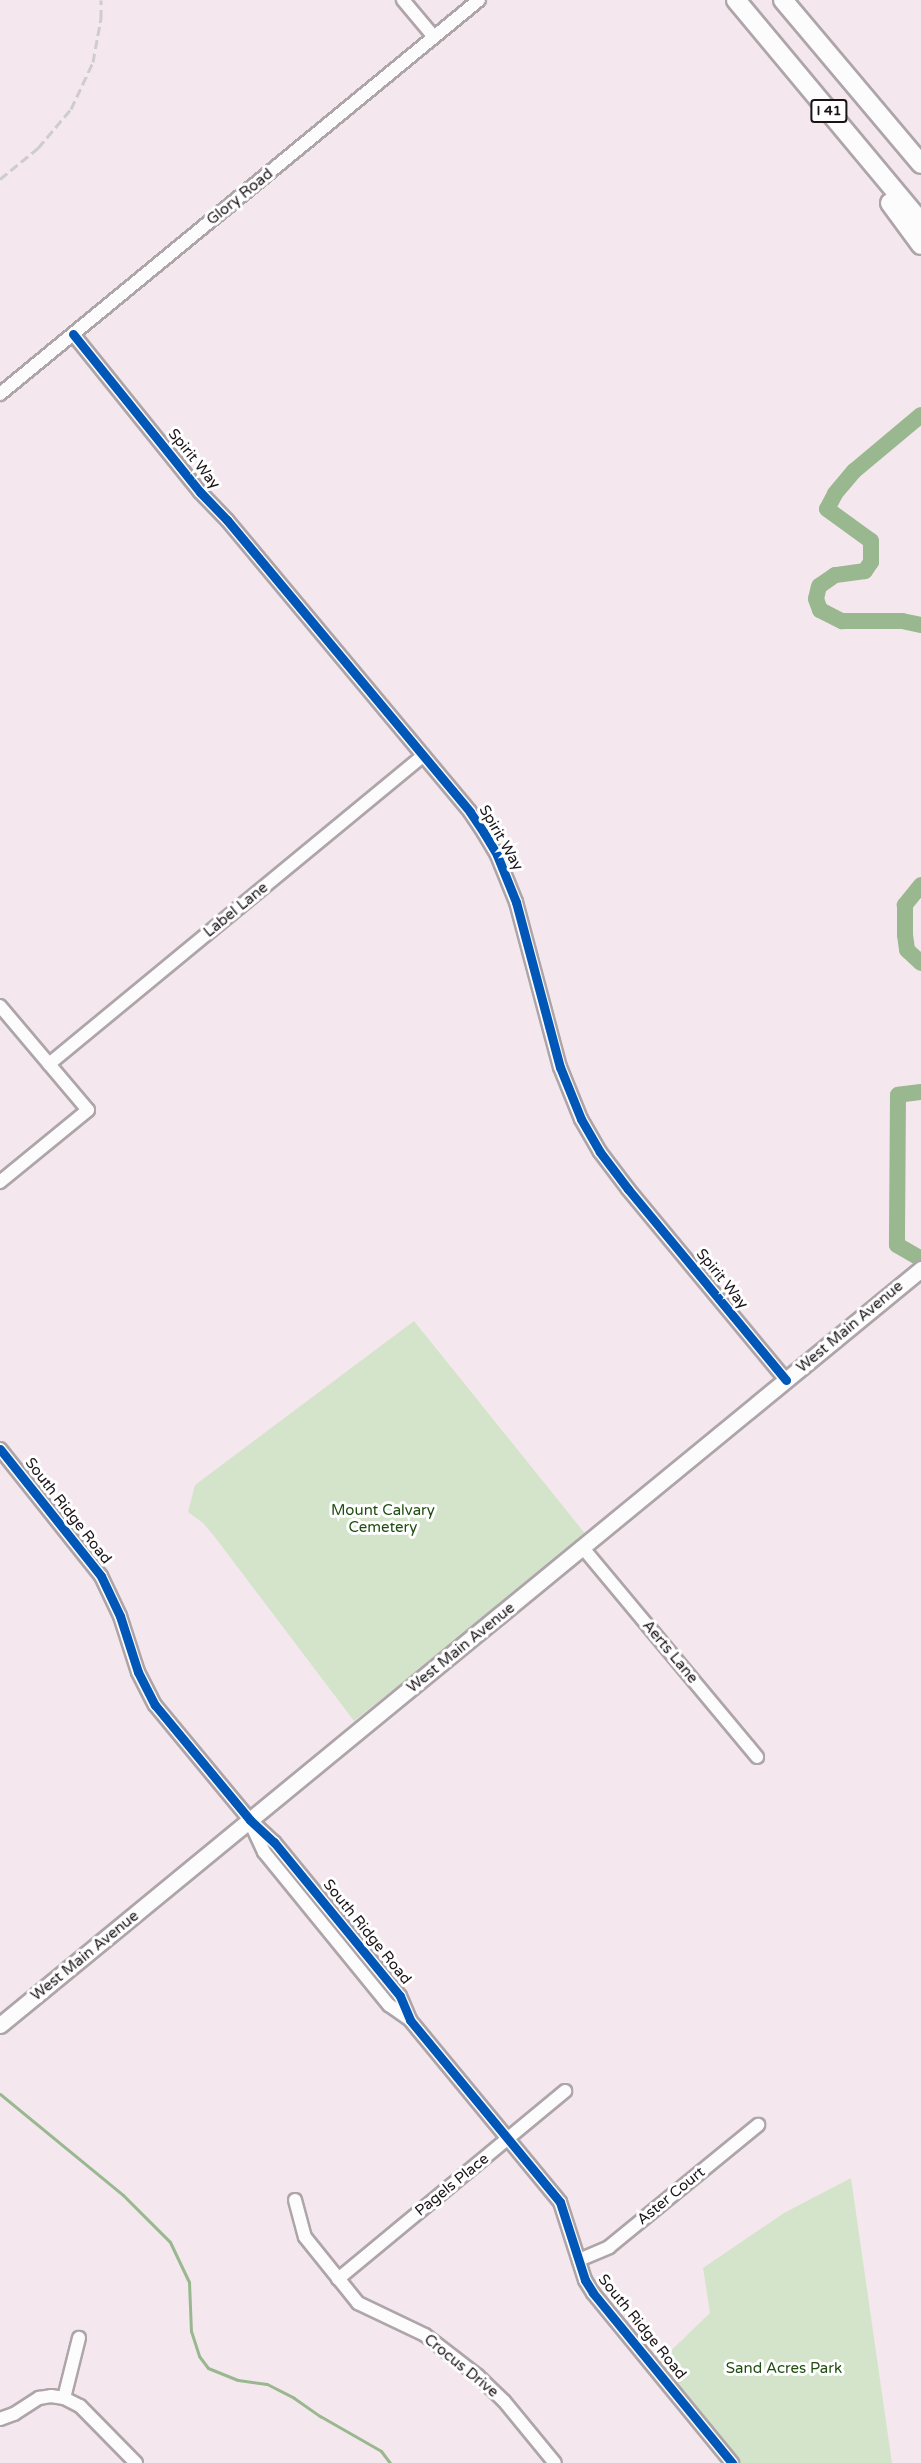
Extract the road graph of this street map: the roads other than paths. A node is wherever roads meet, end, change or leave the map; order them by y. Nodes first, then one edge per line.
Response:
1 (403, 0) edge
2 (479, 0) edge
3 (736, 0) edge
4 (783, 0) edge
5 (434, 37) junction
6 (787, 60) junction
7 (921, 164) edge
8 (921, 222) edge
9 (921, 245) edge
10 (73, 334) junction
11 (0, 394) edge
12 (423, 756) junction
13 (0, 1006) edge
14 (49, 1064) junction
15 (0, 1182) edge
16 (921, 1269) edge
17 (786, 1380) junction
18 (0, 1449) edge
19 (583, 1548) junction
20 (757, 1757) dead end
21 (250, 1820) junction
22 (0, 2025) edge
23 (566, 2091) dead end
24 (758, 2125) dead end
25 (508, 2139) junction
26 (295, 2200) dead end
27 (579, 2259) junction
28 (338, 2278) junction
29 (79, 2338) dead end
30 (64, 2398) junction
31 (0, 2419) edge
32 (128, 2460) edge
33 (555, 2463) edge
34 (732, 2463) edge

1 - 5 street
2 - 5 street, Glory Road
3 - 6 highway, I 41
4 - 7 highway, I 41
5 - 10 street, Glory Road
6 - 8 highway, I 41
6 - 9 highway
10 - 11 street, Glory Road
10 - 12 street, Spirit Way
12 - 14 street, Label Lane
12 - 17 street, Spirit Way
13 - 14 street
14 - 15 street
16 - 17 main road, West Main Avenue
17 - 19 main road, West Main Avenue
18 - 21 street, South Ridge Road
19 - 20 street, Aerts Lane
19 - 21 main road, West Main Avenue
21 - 22 main road, West Main Avenue
21 - 25 street, South Ridge Road
23 - 25 street, Pagels Place
24 - 27 street, Aster Court
25 - 27 street, South Ridge Road
25 - 28 street, Pagels Place
26 - 28 street, Crocus Drive
27 - 34 street, South Ridge Road
28 - 33 street, Crocus Drive
29 - 30 street
30 - 31 street
30 - 32 street

